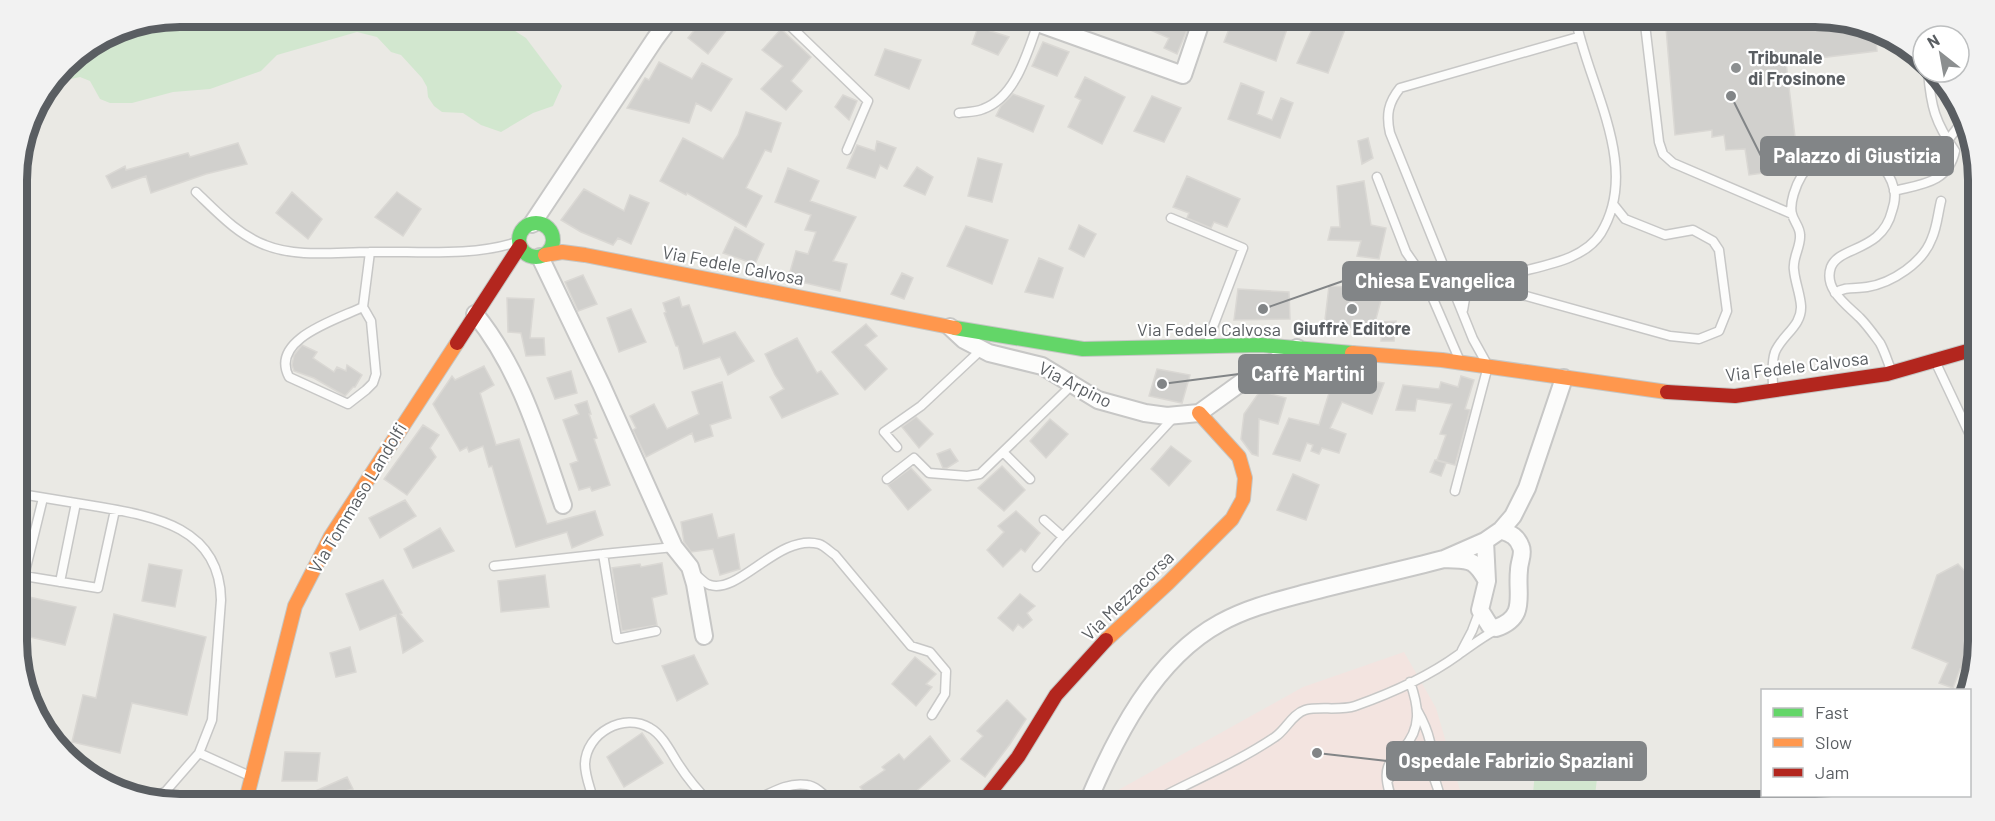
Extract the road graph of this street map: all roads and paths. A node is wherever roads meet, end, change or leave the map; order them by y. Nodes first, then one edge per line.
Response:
1 (664, 27) edge
2 (791, 27) edge
3 (1037, 27) edge
4 (1049, 27) edge
5 (1199, 27) edge
6 (1577, 27) edge
7 (1645, 27) edge
8 (1578, 37) junction
9 (1929, 84) edge
10 (959, 114) dead end
11 (1958, 127) edge
12 (1948, 140) junction
13 (847, 150) dead end
14 (1377, 177) dead end
15 (1894, 191) junction
16 (196, 192) dead end
17 (1941, 201) dead end
18 (1613, 204) junction
19 (1792, 214) junction
20 (1171, 218) dead end
21 (543, 227) junction
22 (520, 243) junction
23 (370, 252) junction
24 (585, 255) junction
25 (539, 256) junction
26 (497, 281) junction
27 (1483, 284) junction
28 (1835, 293) junction
29 (363, 307) junction
30 (1463, 311) junction
31 (475, 314) junction
32 (950, 327) junction
33 (1208, 346) junction
34 (1297, 348) junction
35 (982, 350) junction
36 (1968, 351) edge
37 (1935, 362) junction
38 (1461, 363) junction
39 (1488, 366) junction
40 (1893, 373) junction
41 (1564, 378) junction
42 (1073, 384) junction
43 (1773, 391) junction
44 (1199, 413) junction
45 (1175, 416) junction
46 (1968, 431) edge
47 (897, 447) dead end
48 (1003, 452) junction
49 (887, 479) dead end
50 (1030, 479) dead end
51 (1527, 488) junction
52 (1455, 490) dead end
53 (27, 495) edge
54 (43, 498) junction
55 (76, 503) junction
56 (563, 505) dead end
57 (116, 510) junction
58 (1044, 520) dead end
59 (1501, 530) junction
60 (1064, 537) junction
61 (1485, 541) junction
62 (674, 547) junction
63 (1522, 549) junction
64 (603, 554) junction
65 (1444, 559) junction
66 (27, 564) edge
67 (494, 566) dead end
68 (1037, 567) dead end
69 (692, 572) junction
70 (27, 576) edge
71 (1487, 581) junction
72 (60, 582) junction
73 (1480, 610) junction
74 (1504, 626) junction
75 (656, 631) dead end
76 (704, 636) dead end
77 (1459, 655) junction
78 (1410, 682) junction
79 (1417, 710) junction
80 (932, 716) dead end
81 (199, 753) junction
82 (1433, 774) junction
83 (252, 777) junction
84 (1387, 781) junction
85 (161, 793) edge
86 (248, 794) edge
87 (591, 794) edge
88 (702, 794) edge
89 (769, 794) edge
90 (821, 794) edge
91 (989, 794) edge
92 (1091, 794) edge
93 (1174, 794) edge
94 (1390, 794) edge
95 (1439, 794) edge

1 - 21 street
2 - 13 lane
3 - 10 lane
4 - 5 street
6 - 8 lane
7 - 19 lane
8 - 18 lane
8 - 30 lane
9 - 12 lane
11 - 12 lane
12 - 15 lane
14 - 38 lane
15 - 19 lane
15 - 28 lane
16 - 23 lane
17 - 28 lane
18 - 27 lane
18 - 27 lane
19 - 43 lane
20 - 33 lane
21 - 22 street
21 - 24 street, Via Fedele Calvosa
21 - 25 street
22 - 23 lane
22 - 25 street
22 - 26 street, Via Tommaso Landolfi
23 - 29 lane
24 - 25 street, Via Fedele Calvosa
24 - 32 street, Via Fedele Calvosa
25 - 26 street, Via Tommaso Landolfi
25 - 62 street
26 - 31 street, Via Tommaso Landolfi
27 - 30 lane
28 - 40 lane
29 - 29 lane
30 - 39 lane
31 - 56 street
31 - 83 street, Via Tommaso Landolfi
32 - 33 street, Via Fedele Calvosa
32 - 35 street, Via Arpino
33 - 34 street, Via Fedele Calvosa
34 - 38 street, Via Fedele Calvosa
34 - 44 street, Via Arpino
35 - 42 street, Via Arpino
35 - 47 lane
36 - 37 street, Via Fedele Calvosa
37 - 40 street, Via Fedele Calvosa
37 - 46 lane
38 - 39 street, Via Fedele Calvosa
39 - 41 street, Via Fedele Calvosa
39 - 52 lane
40 - 43 street, Via Fedele Calvosa
41 - 43 street, Via Fedele Calvosa
41 - 51 street
42 - 45 street, Via Arpino
42 - 48 lane
44 - 45 street, Via Arpino
44 - 91 street, Via Mezzacorsa
45 - 60 lane
48 - 49 lane
48 - 50 lane
51 - 59 street
51 - 63 street
53 - 54 lane
54 - 55 lane
54 - 66 lane
55 - 57 lane
55 - 72 lane
57 - 72 lane
57 - 81 lane
58 - 60 lane
59 - 61 street
59 - 63 street
60 - 68 lane
61 - 65 street
61 - 71 street
62 - 64 lane
62 - 69 street
63 - 74 street
64 - 67 lane
64 - 75 lane
65 - 71 street
65 - 92 street
69 - 76 street
69 - 80 lane
70 - 72 lane
71 - 73 street
73 - 74 street
73 - 77 lane
74 - 77 lane
77 - 78 lane
78 - 79 lane
78 - 93 lane
79 - 82 lane
79 - 84 lane
81 - 83 lane
81 - 85 lane
82 - 84 lane
82 - 95 lane
83 - 86 street, Via Tommaso Landolfi
84 - 94 lane
87 - 88 lane
89 - 90 lane

